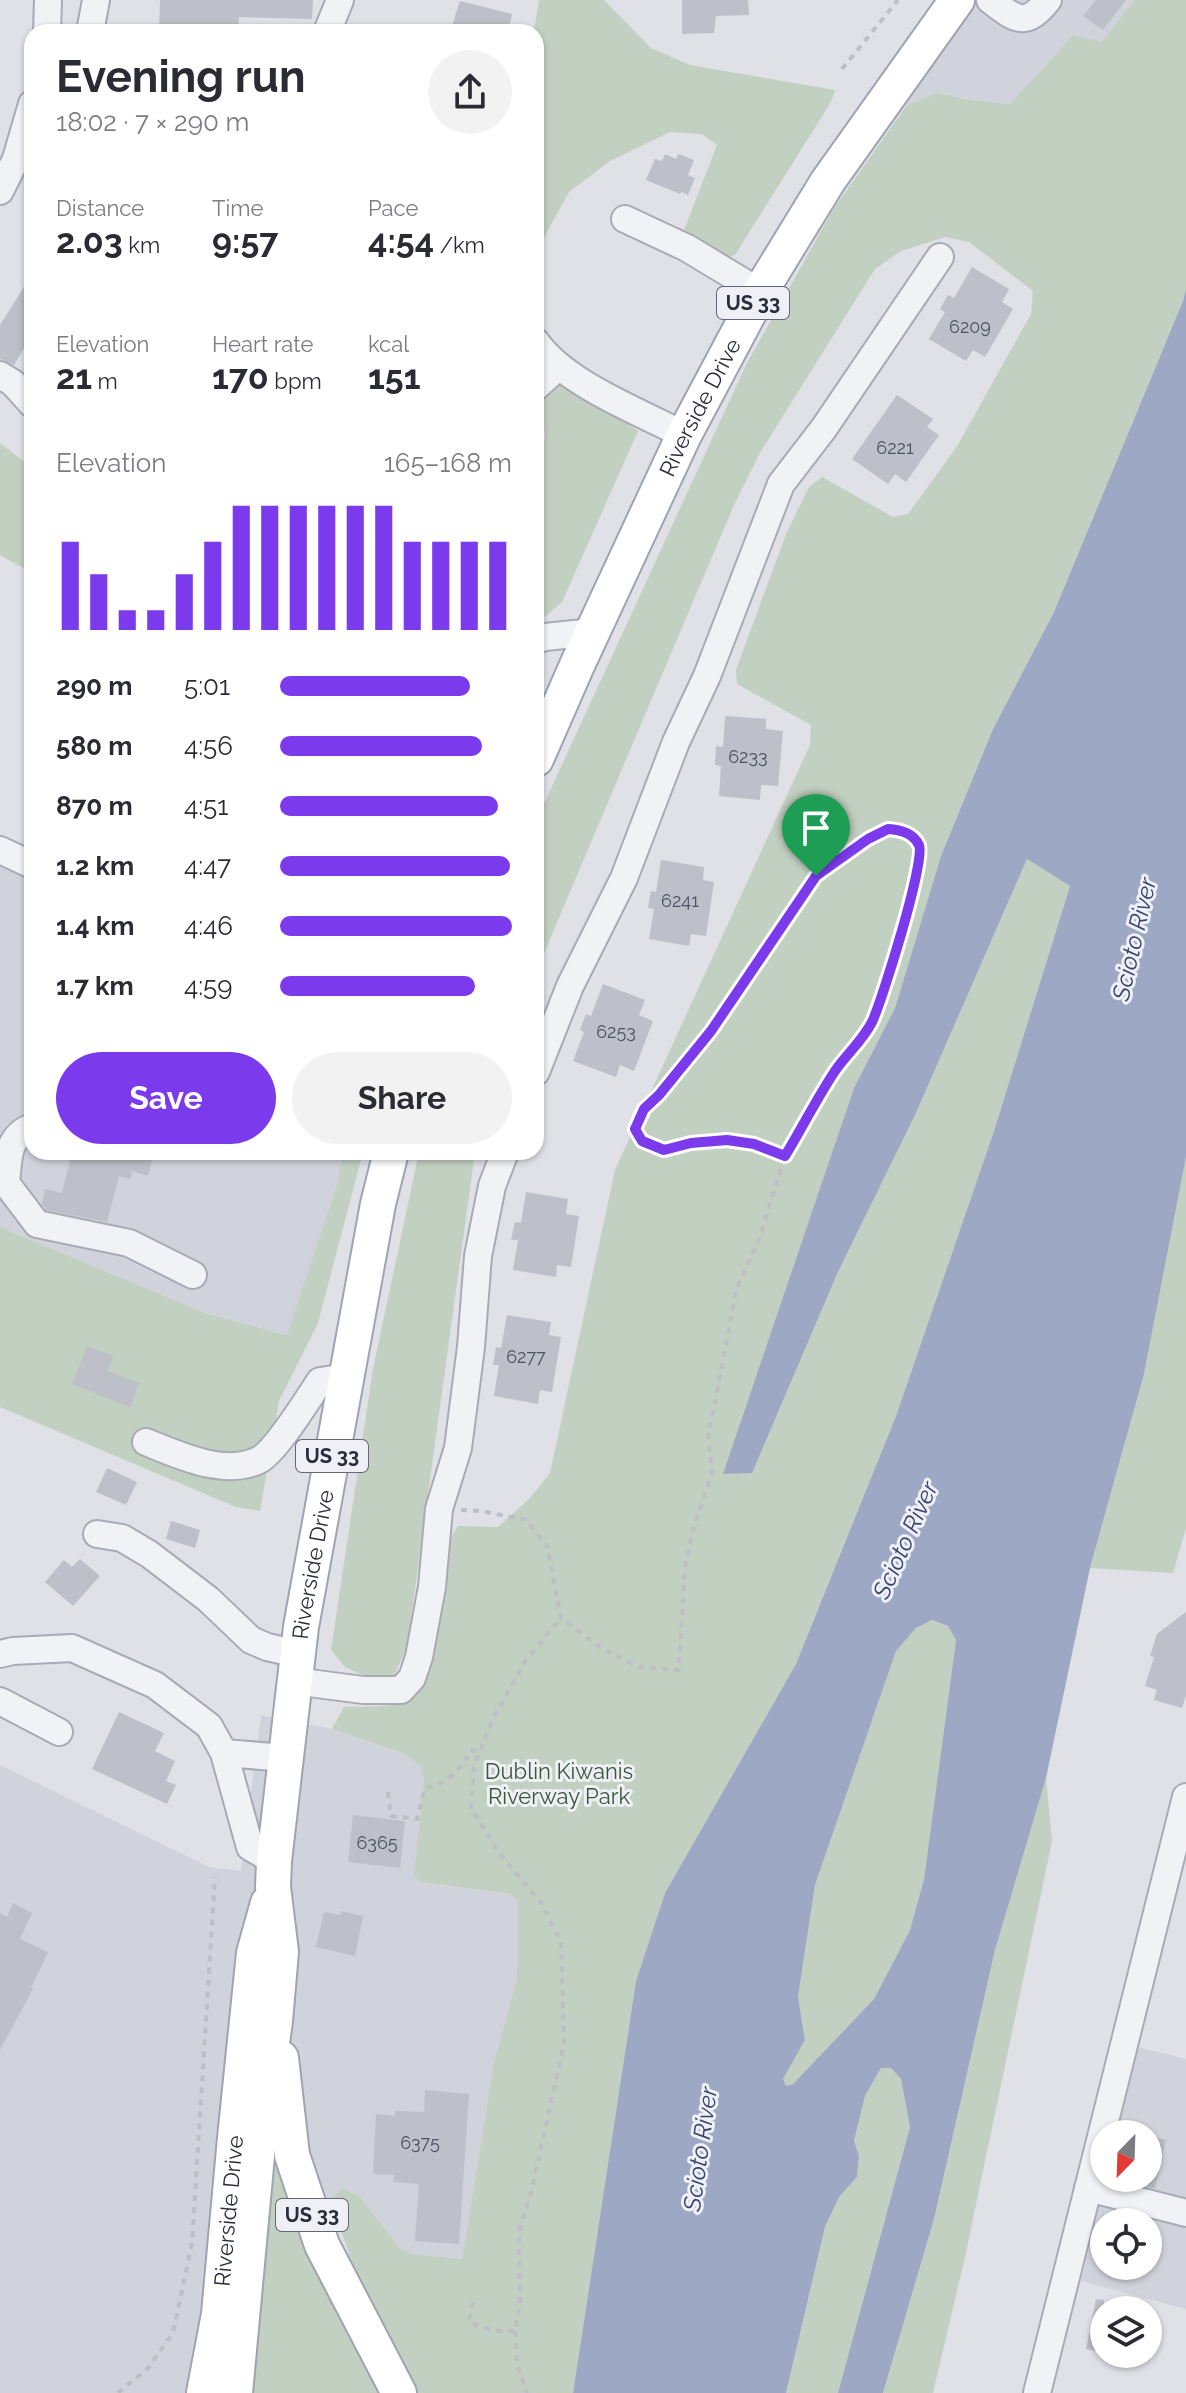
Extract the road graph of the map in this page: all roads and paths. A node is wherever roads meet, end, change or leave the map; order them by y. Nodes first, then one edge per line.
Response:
1 (48, 0) edge
2 (96, 0) edge
3 (340, 0) edge
4 (898, 0) edge
5 (957, 0) edge
6 (990, 0) edge
7 (1048, 0) edge
8 (51, 24) edge
9 (92, 24) edge
10 (330, 24) edge
11 (842, 69) dead end
12 (24, 163) edge
13 (0, 191) edge
14 (625, 219) dead end
15 (940, 257) dead end
16 (760, 292) junction
17 (544, 351) edge
18 (558, 367) junction
19 (0, 375) edge
20 (544, 380) edge
21 (24, 395) edge
22 (684, 435) junction
23 (593, 632) junction
24 (544, 637) edge
25 (544, 741) edge
26 (0, 850) edge
27 (24, 861) edge
28 (544, 1052) edge
29 (24, 1130) edge
30 (785, 1156) junction
31 (389, 1160) edge
32 (502, 1160) edge
33 (193, 1275) dead end
34 (346, 1377) junction
35 (146, 1442) dead end
36 (439, 1509) junction
37 (97, 1534) dead end
38 (561, 1618) junction
39 (0, 1654) edge
40 (296, 1668) junction
41 (0, 1701) edge
42 (59, 1732) dead end
43 (480, 1751) junction
44 (224, 1753) junction
45 (286, 1758) junction
46 (388, 1792) dead end
47 (1186, 1797) edge
48 (273, 1874) junction
49 (215, 1877) dead end
50 (275, 2021) junction
51 (233, 2158) junction
52 (1088, 2188) junction
53 (1186, 2213) edge
54 (473, 2302) dead end
55 (515, 2331) junction
56 (118, 2393) edge
57 (179, 2393) edge
58 (204, 2393) edge
59 (235, 2393) edge
60 (399, 2393) edge
61 (527, 2393) edge
62 (1037, 2393) edge

1 - 8 street
2 - 9 street
3 - 10 street
4 - 11 path
5 - 16 main road, Riverside Drive / US 33
6 - 7 street
12 - 13 street
14 - 16 street
15 - 28 street
16 - 22 main road, Riverside Drive / US 33
17 - 18 street
18 - 20 street
18 - 22 street
19 - 21 street
22 - 23 main road, Riverside Drive / US 33
23 - 24 street
23 - 25 main road, Riverside Drive / US 33
26 - 27 street
29 - 33 street
30 - 30 path
30 - 38 path
31 - 34 main road, Riverside Drive / US 33
32 - 36 street
34 - 35 street
34 - 40 main road, Riverside Drive / US 33
36 - 38 path
36 - 40 street
37 - 40 street
38 - 43 path
39 - 44 street
40 - 45 main road, Riverside Drive / US 33
41 - 42 street
43 - 46 path
43 - 55 path
44 - 45 street
44 - 48 street
45 - 48 main road, Riverside Drive / US 33
47 - 52 street
48 - 50 main road, Riverside Drive / US 33
48 - 51 main road, Riverside Drive / US 33
49 - 56 path
50 - 59 main road, Riverside Drive / US 33
50 - 60 main road, US 33
51 - 57 main road, US 33
51 - 58 main road, Riverside Drive / US 33
52 - 53 street
52 - 62 street
54 - 55 path
55 - 61 path

